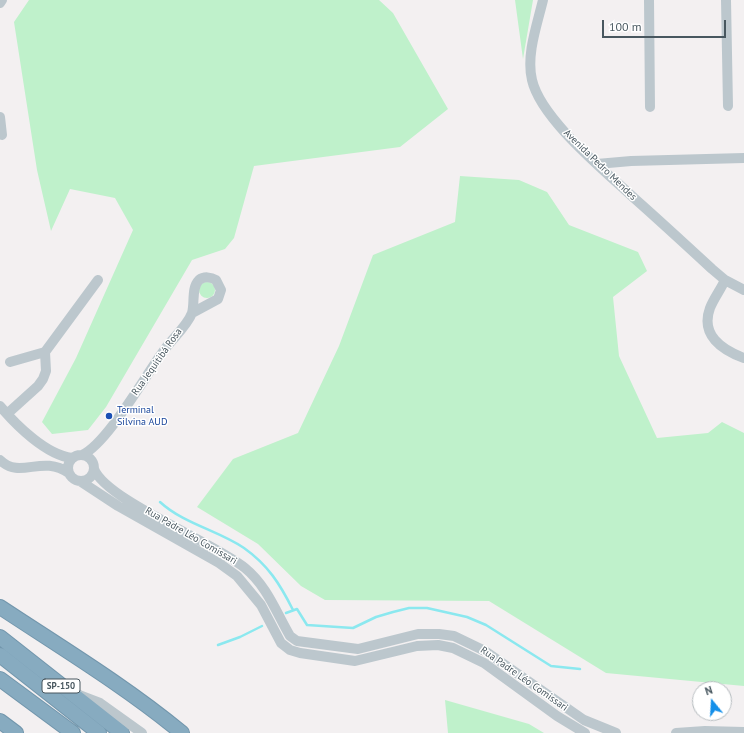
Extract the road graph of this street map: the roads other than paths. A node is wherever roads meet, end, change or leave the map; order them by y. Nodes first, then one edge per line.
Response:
1 (2, 0) edge
2 (543, 0) edge
3 (649, 0) edge
4 (726, 0) edge
5 (0, 4) edge
6 (650, 106) dead end
7 (728, 106) dead end
8 (0, 117) edge
9 (2, 135) dead end
10 (744, 158) edge
11 (597, 164) junction
12 (98, 280) dead end
13 (725, 280) junction
14 (744, 290) edge
15 (192, 313) dead end
16 (45, 352) junction
17 (744, 358) edge
18 (10, 362) dead end
19 (3, 410) edge
20 (88, 454) junction
21 (72, 458) junction
22 (0, 460) edge
23 (94, 469) junction
24 (69, 473) junction
25 (80, 481) junction
26 (0, 608) edge
27 (0, 637) edge
28 (0, 655) edge
29 (0, 679) edge
30 (69, 692) junction
31 (0, 721) edge
32 (744, 732) edge
33 (16, 733) edge
34 (73, 733) edge
35 (99, 733) edge
36 (122, 733) edge
37 (142, 733) edge
38 (182, 733) edge
39 (585, 733) edge
40 (616, 733) edge
41 (676, 733) edge

1 - 5 street
2 - 11 street, Avenida Pedro Mendes
3 - 6 street
4 - 7 street
8 - 9 street
10 - 11 street
11 - 13 street, Avenida Pedro Mendes
12 - 16 street
13 - 14 street, Avenida Pedro Mendes
13 - 17 street
15 - 20 street, Rua Jequitibá Rosa
16 - 18 street
16 - 19 street
19 - 21 street
20 - 21 street
20 - 23 street
21 - 24 street
22 - 24 street
23 - 25 street
23 - 40 street, Rua Padre Léo Comissari
24 - 25 street
25 - 39 street, Rua Padre Léo Comissari
26 - 38 highway
27 - 30 highway, SP-150
28 - 35 highway, SP-150
29 - 34 highway
30 - 36 highway, SP-150
30 - 37 street
31 - 33 highway
32 - 41 street

